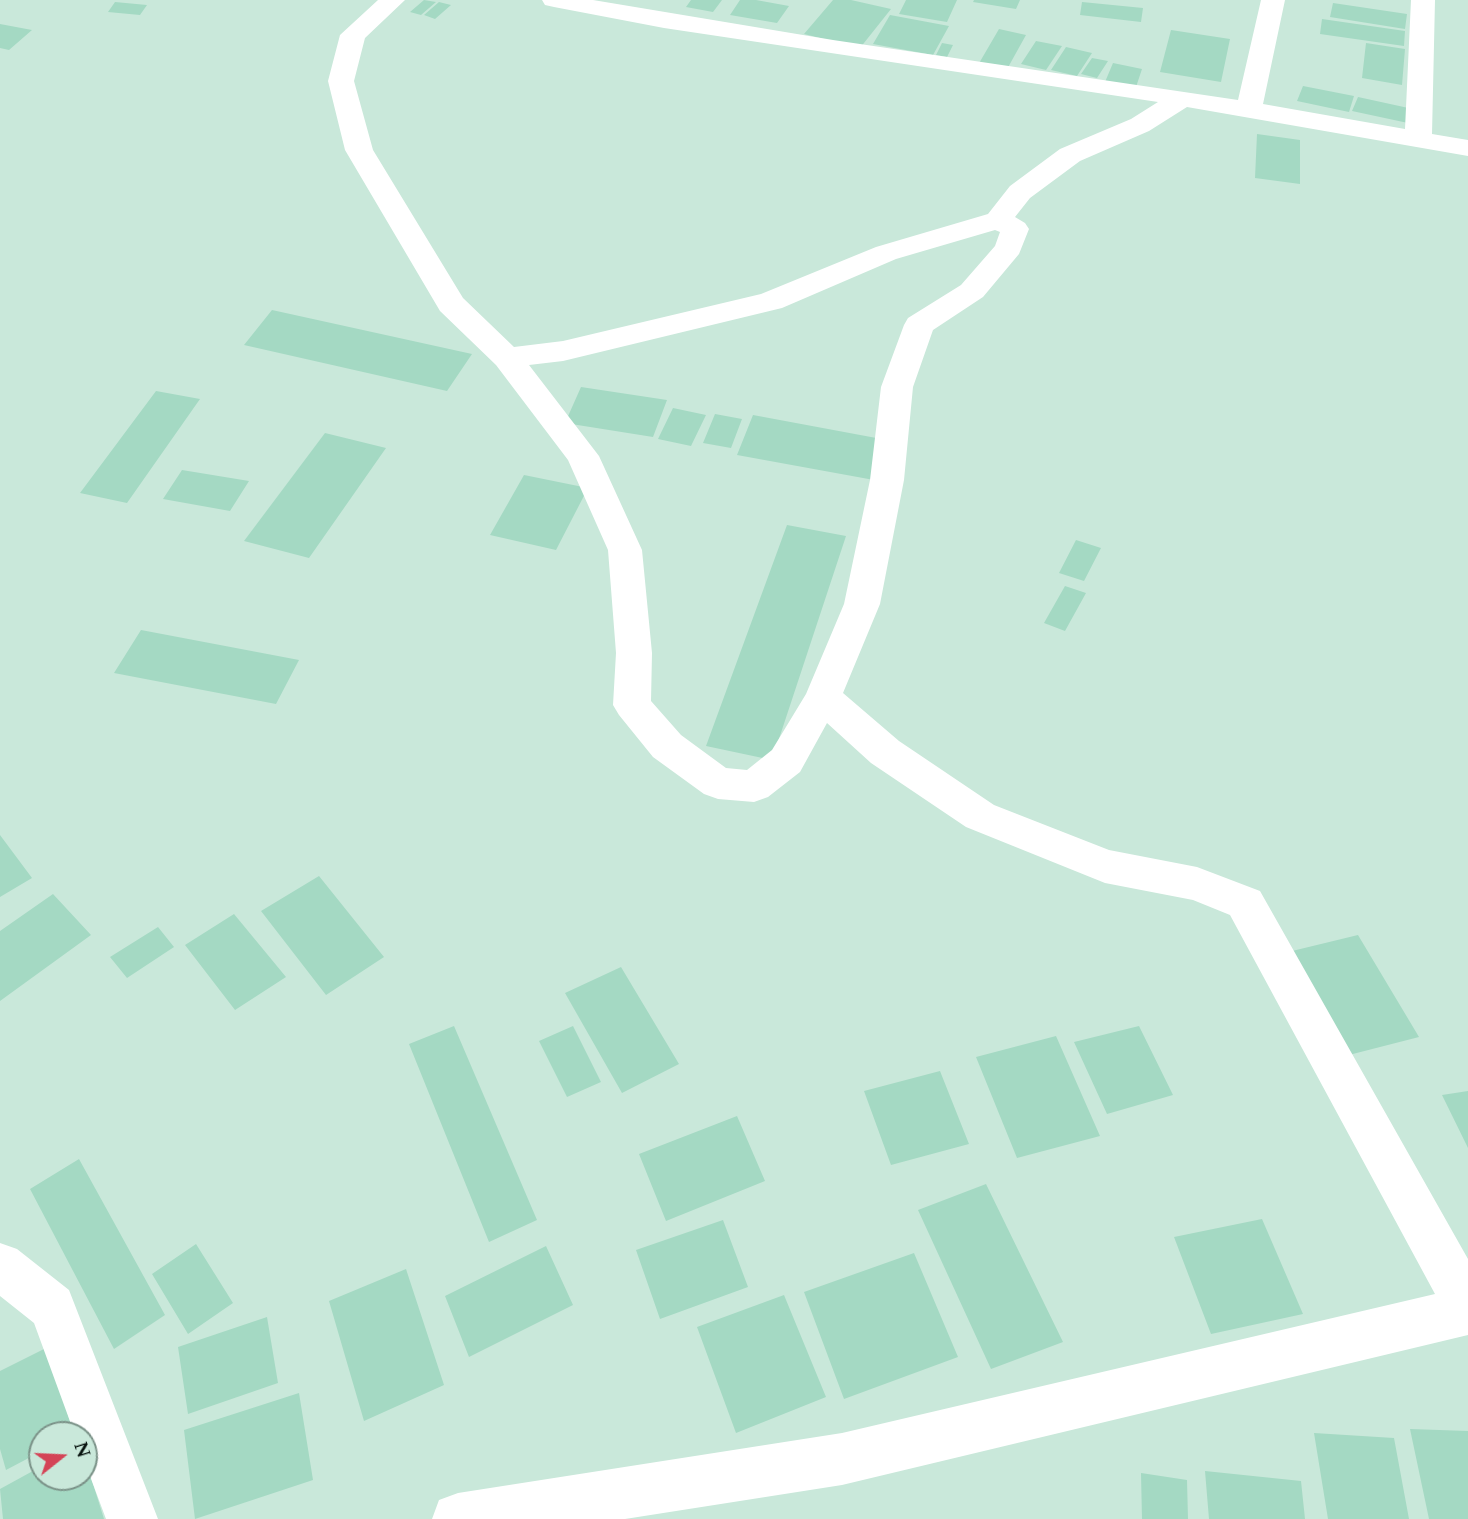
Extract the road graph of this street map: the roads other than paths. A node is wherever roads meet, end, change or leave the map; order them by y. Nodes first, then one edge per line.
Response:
1 (393, 0) edge
2 (554, 0) edge
3 (1273, 0) edge
4 (1423, 0) edge
5 (1183, 98) junction
6 (1249, 110) junction
7 (1418, 139) junction
8 (1468, 148) edge
9 (998, 220) junction
10 (507, 358) junction
11 (823, 697) junction
12 (0, 1266) edge
13 (1468, 1309) edge
14 (132, 1519) edge
15 (458, 1519) edge

1 - 10 street
2 - 5 street
3 - 6 street
4 - 7 street
5 - 6 street
5 - 9 street
6 - 7 street
7 - 8 street
9 - 10 street
9 - 11 street
10 - 11 street
11 - 13 street
12 - 14 street
13 - 15 street

